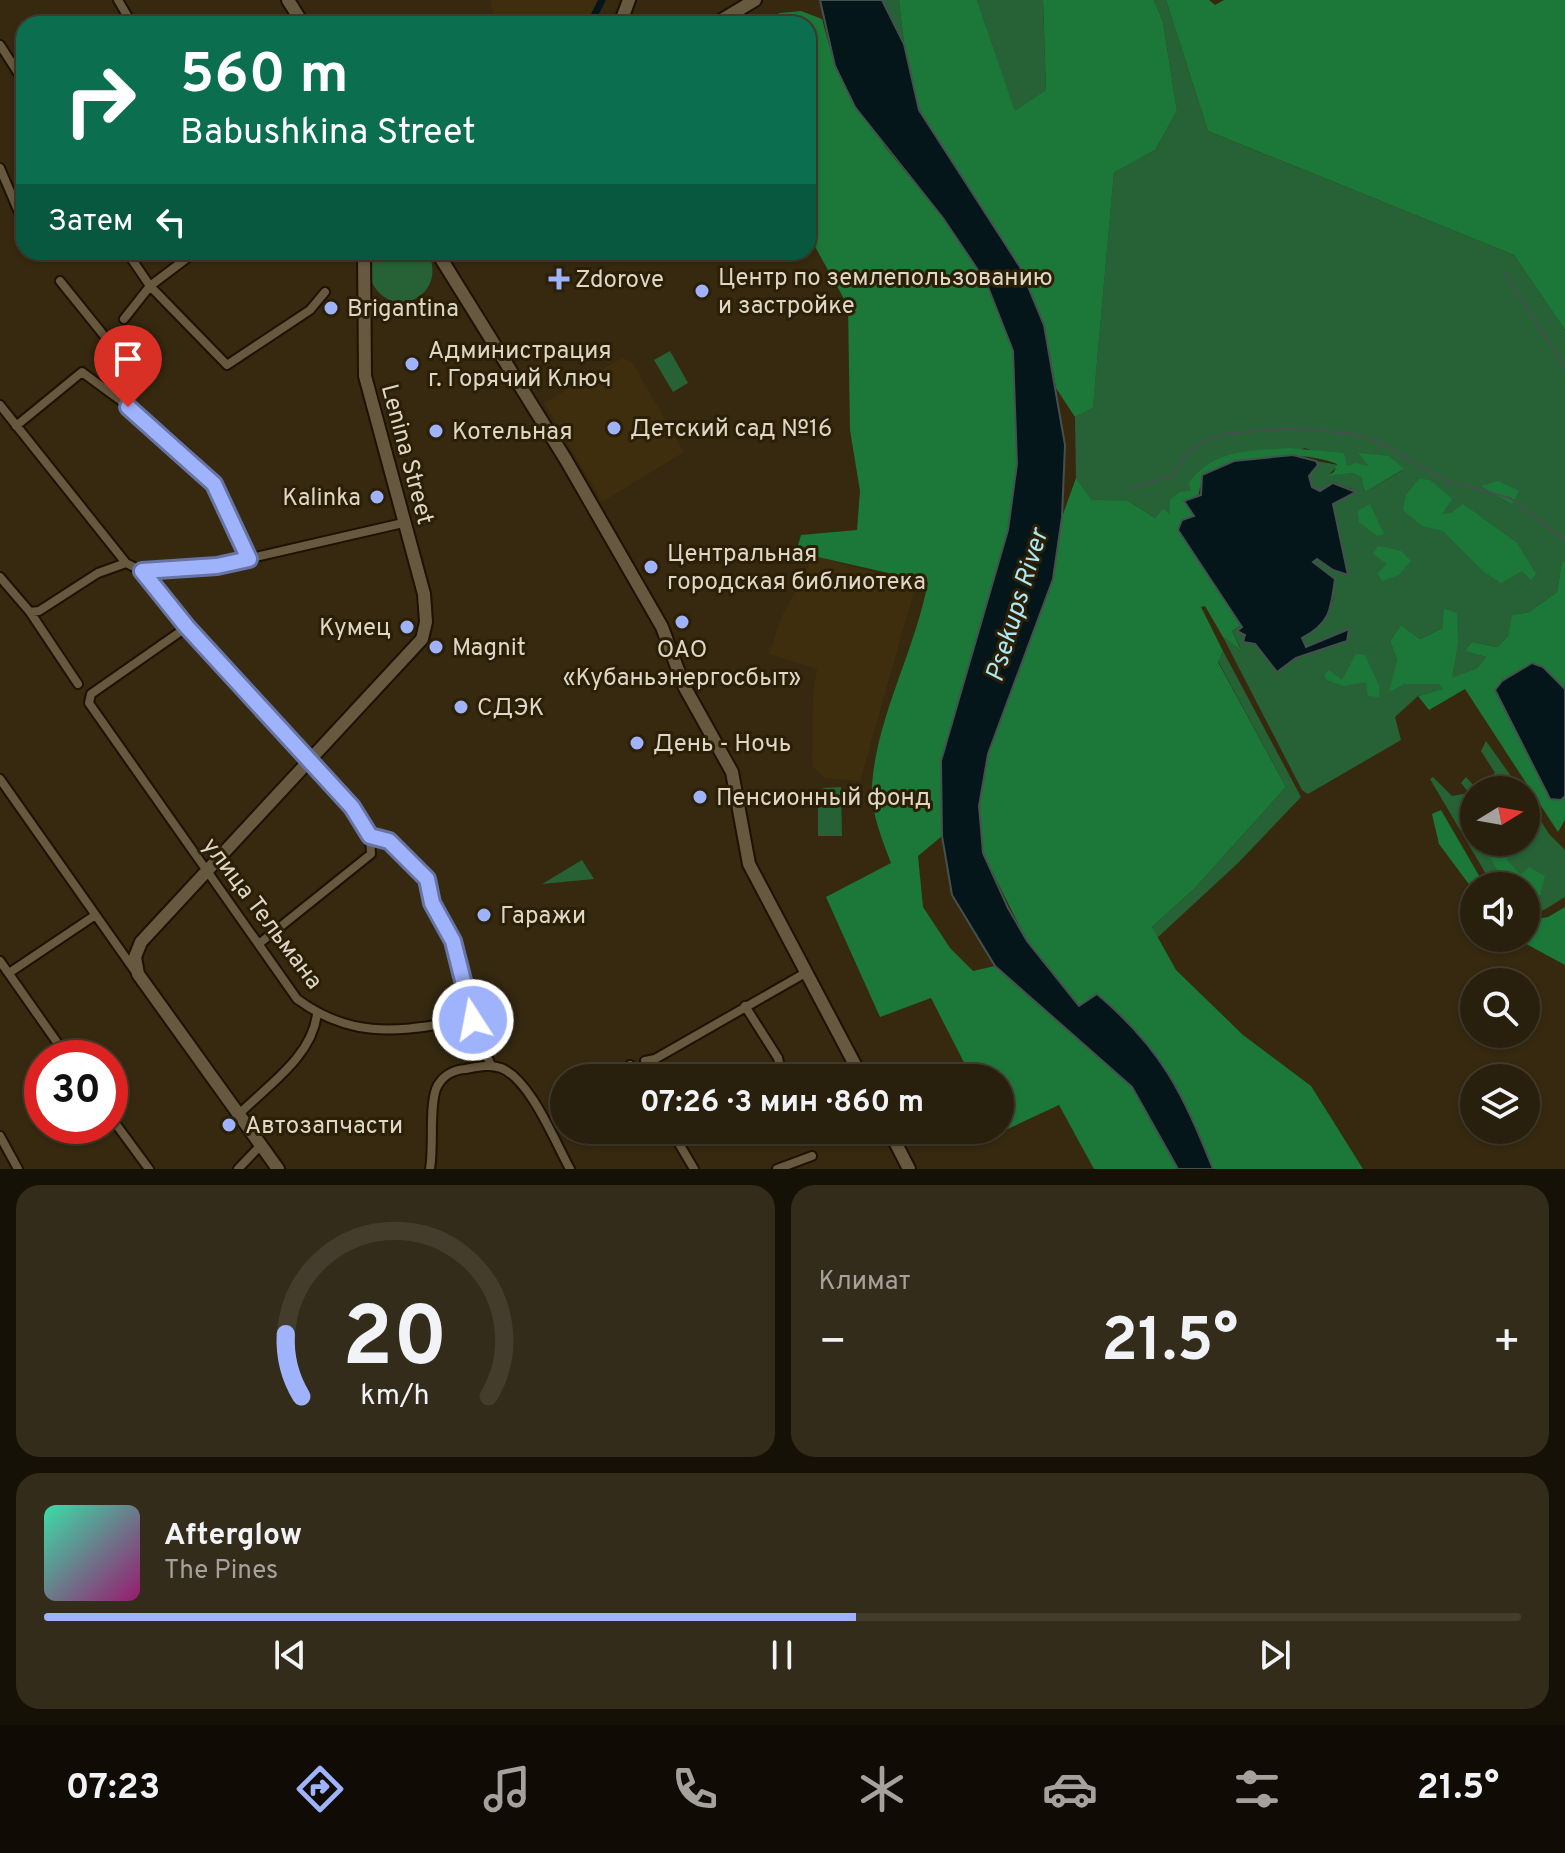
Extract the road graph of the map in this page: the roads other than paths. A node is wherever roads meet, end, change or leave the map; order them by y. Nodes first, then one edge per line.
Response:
1 (755, 0) edge
2 (728, 16) edge
3 (0, 45) edge
4 (16, 70) edge
5 (0, 168) edge
6 (16, 205) edge
7 (132, 260) edge
8 (184, 260) edge
9 (364, 260) edge
10 (442, 260) edge
11 (60, 281) dead end
12 (150, 286) junction
13 (325, 292) dead end
14 (124, 319) dead end
15 (0, 405) edge
16 (128, 407) junction
17 (16, 426) junction
18 (403, 523) junction
19 (249, 559) junction
20 (126, 563) junction
21 (142, 571) junction
22 (0, 577) edge
23 (4, 590) edge
24 (30, 612) junction
25 (187, 627) junction
26 (78, 684) dead end
27 (309, 761) junction
28 (0, 779) edge
29 (370, 836) junction
30 (206, 871) junction
31 (94, 916) junction
32 (260, 943) junction
33 (0, 961) edge
34 (136, 970) junction
35 (807, 972) junction
36 (10, 976) junction
37 (0, 987) edge
38 (745, 1006) junction
39 (317, 1014) junction
40 (473, 1020) junction
41 (55, 1040) edge
42 (645, 1061) dead end
43 (779, 1064) edge
44 (855, 1064) edge
45 (491, 1066) junction
46 (238, 1115) junction
47 (0, 1136) edge
48 (128, 1140) edge
49 (681, 1144) edge
50 (896, 1144) edge
51 (260, 1146) junction
52 (812, 1156) dead end
53 (18, 1169) edge
54 (149, 1169) edge
55 (238, 1169) edge
56 (278, 1169) edge
57 (430, 1169) edge
58 (570, 1169) edge
59 (694, 1169) edge
60 (777, 1169) edge
61 (909, 1169) edge

1 - 2 street
3 - 4 street
5 - 6 street
7 - 12 street
8 - 12 street
9 - 18 street, Lenina Street
10 - 35 street
11 - 16 street
12 - 13 street
12 - 14 street
15 - 17 street
16 - 17 street
16 - 19 street
17 - 20 street
18 - 19 street
18 - 27 street, Lenina Street
19 - 21 street
20 - 21 street
20 - 24 street
21 - 25 street
22 - 23 street
23 - 24 street
24 - 26 street
25 - 27 street
25 - 30 street, улица Тельмана
27 - 29 street
27 - 30 street
28 - 31 street
29 - 32 street
29 - 40 street
30 - 32 street, улица Тельмана
30 - 34 street
31 - 34 street
31 - 36 street
32 - 39 street, улица Тельмана
33 - 36 street
34 - 46 street
35 - 38 street
35 - 44 street
36 - 37 street
36 - 41 street
38 - 42 street
38 - 43 street
39 - 40 street, улица Тельмана
39 - 46 street
40 - 45 street
45 - 57 street
45 - 58 street
46 - 51 street
47 - 53 street
48 - 54 street
49 - 59 street
50 - 61 street
51 - 55 street
51 - 56 street
52 - 60 street

